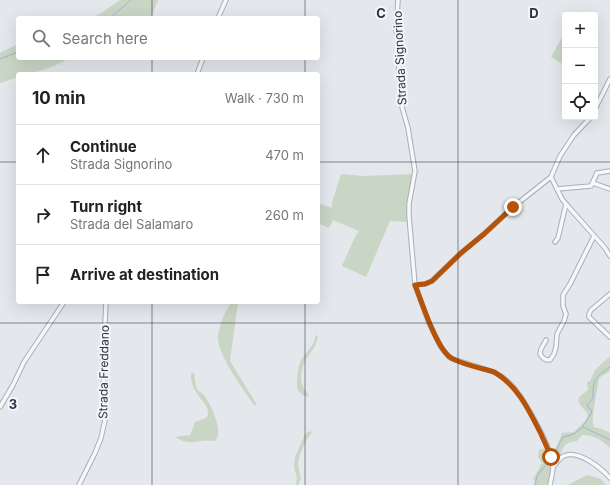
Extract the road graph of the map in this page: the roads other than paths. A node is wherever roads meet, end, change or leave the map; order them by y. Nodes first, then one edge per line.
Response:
1 (226, 0) edge
2 (398, 0) edge
3 (219, 16) edge
4 (202, 60) edge
5 (198, 72) edge
6 (610, 79) edge
7 (598, 103) edge
8 (588, 120) edge
9 (610, 170) edge
10 (551, 177) junction
11 (593, 183) junction
12 (557, 189) junction
13 (610, 189) edge
14 (566, 204) junction
15 (594, 236) junction
16 (555, 242) dead end
17 (610, 256) edge
18 (415, 285) junction
19 (610, 294) edge
20 (63, 304) edge
21 (106, 304) edge
22 (610, 337) edge
23 (546, 340) dead end
24 (0, 407) edge
25 (553, 467) junction
26 (610, 478) edge
27 (79, 485) edge
28 (550, 485) edge

1 - 3 street
2 - 18 street, Strada Signorino
4 - 5 street
6 - 7 street
8 - 10 street
9 - 11 street
10 - 12 street
10 - 18 street
11 - 12 street
11 - 13 street
12 - 14 street
14 - 15 street
14 - 16 street
15 - 17 street
15 - 23 street
18 - 25 street, Strada Signorino
19 - 22 street
20 - 24 street
21 - 27 street, Strada Freddano
25 - 26 street
25 - 28 street, Strada Signorino

